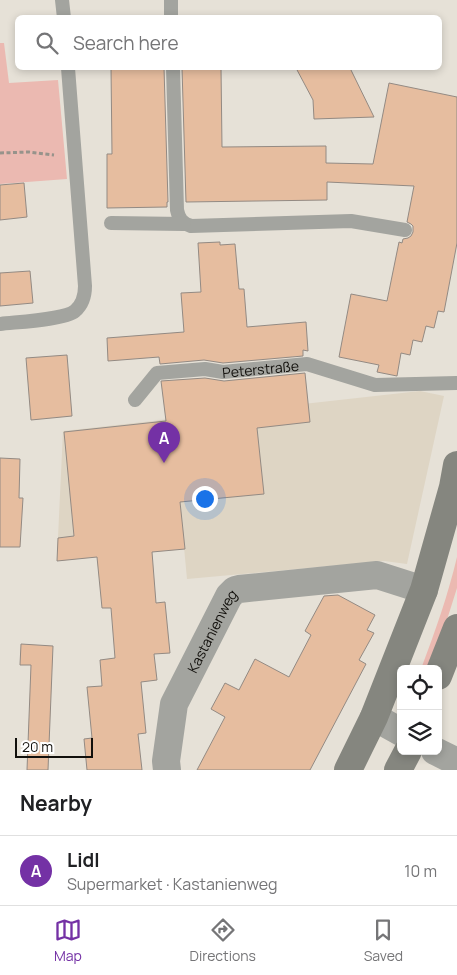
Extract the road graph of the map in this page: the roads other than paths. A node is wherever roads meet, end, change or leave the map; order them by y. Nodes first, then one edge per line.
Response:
1 (62, 0) edge
2 (171, 0) edge
3 (64, 15) edge
4 (171, 15) edge
5 (68, 70) edge
6 (173, 70) edge
7 (111, 223) dead end
8 (184, 224) junction
9 (406, 230) dead end
10 (0, 324) edge
11 (457, 383) edge
12 (135, 400) dead end
13 (457, 465) edge
14 (424, 590) junction
15 (457, 628) edge
16 (442, 666) edge
17 (374, 717) junction
18 (397, 730) edge
19 (442, 754) edge
20 (406, 755) edge
21 (457, 762) edge
22 (167, 770) edge
23 (348, 770) edge
24 (398, 770) edge

1 - 3 lane
2 - 4 lane
5 - 10 lane
6 - 8 lane
7 - 8 lane
8 - 9 lane
11 - 12 lane, Peterstraße
13 - 14 main road
14 - 17 main road
14 - 22 street, Kastanienweg
15 - 16 main road
17 - 18 street
17 - 23 main road
19 - 21 street
20 - 24 main road

